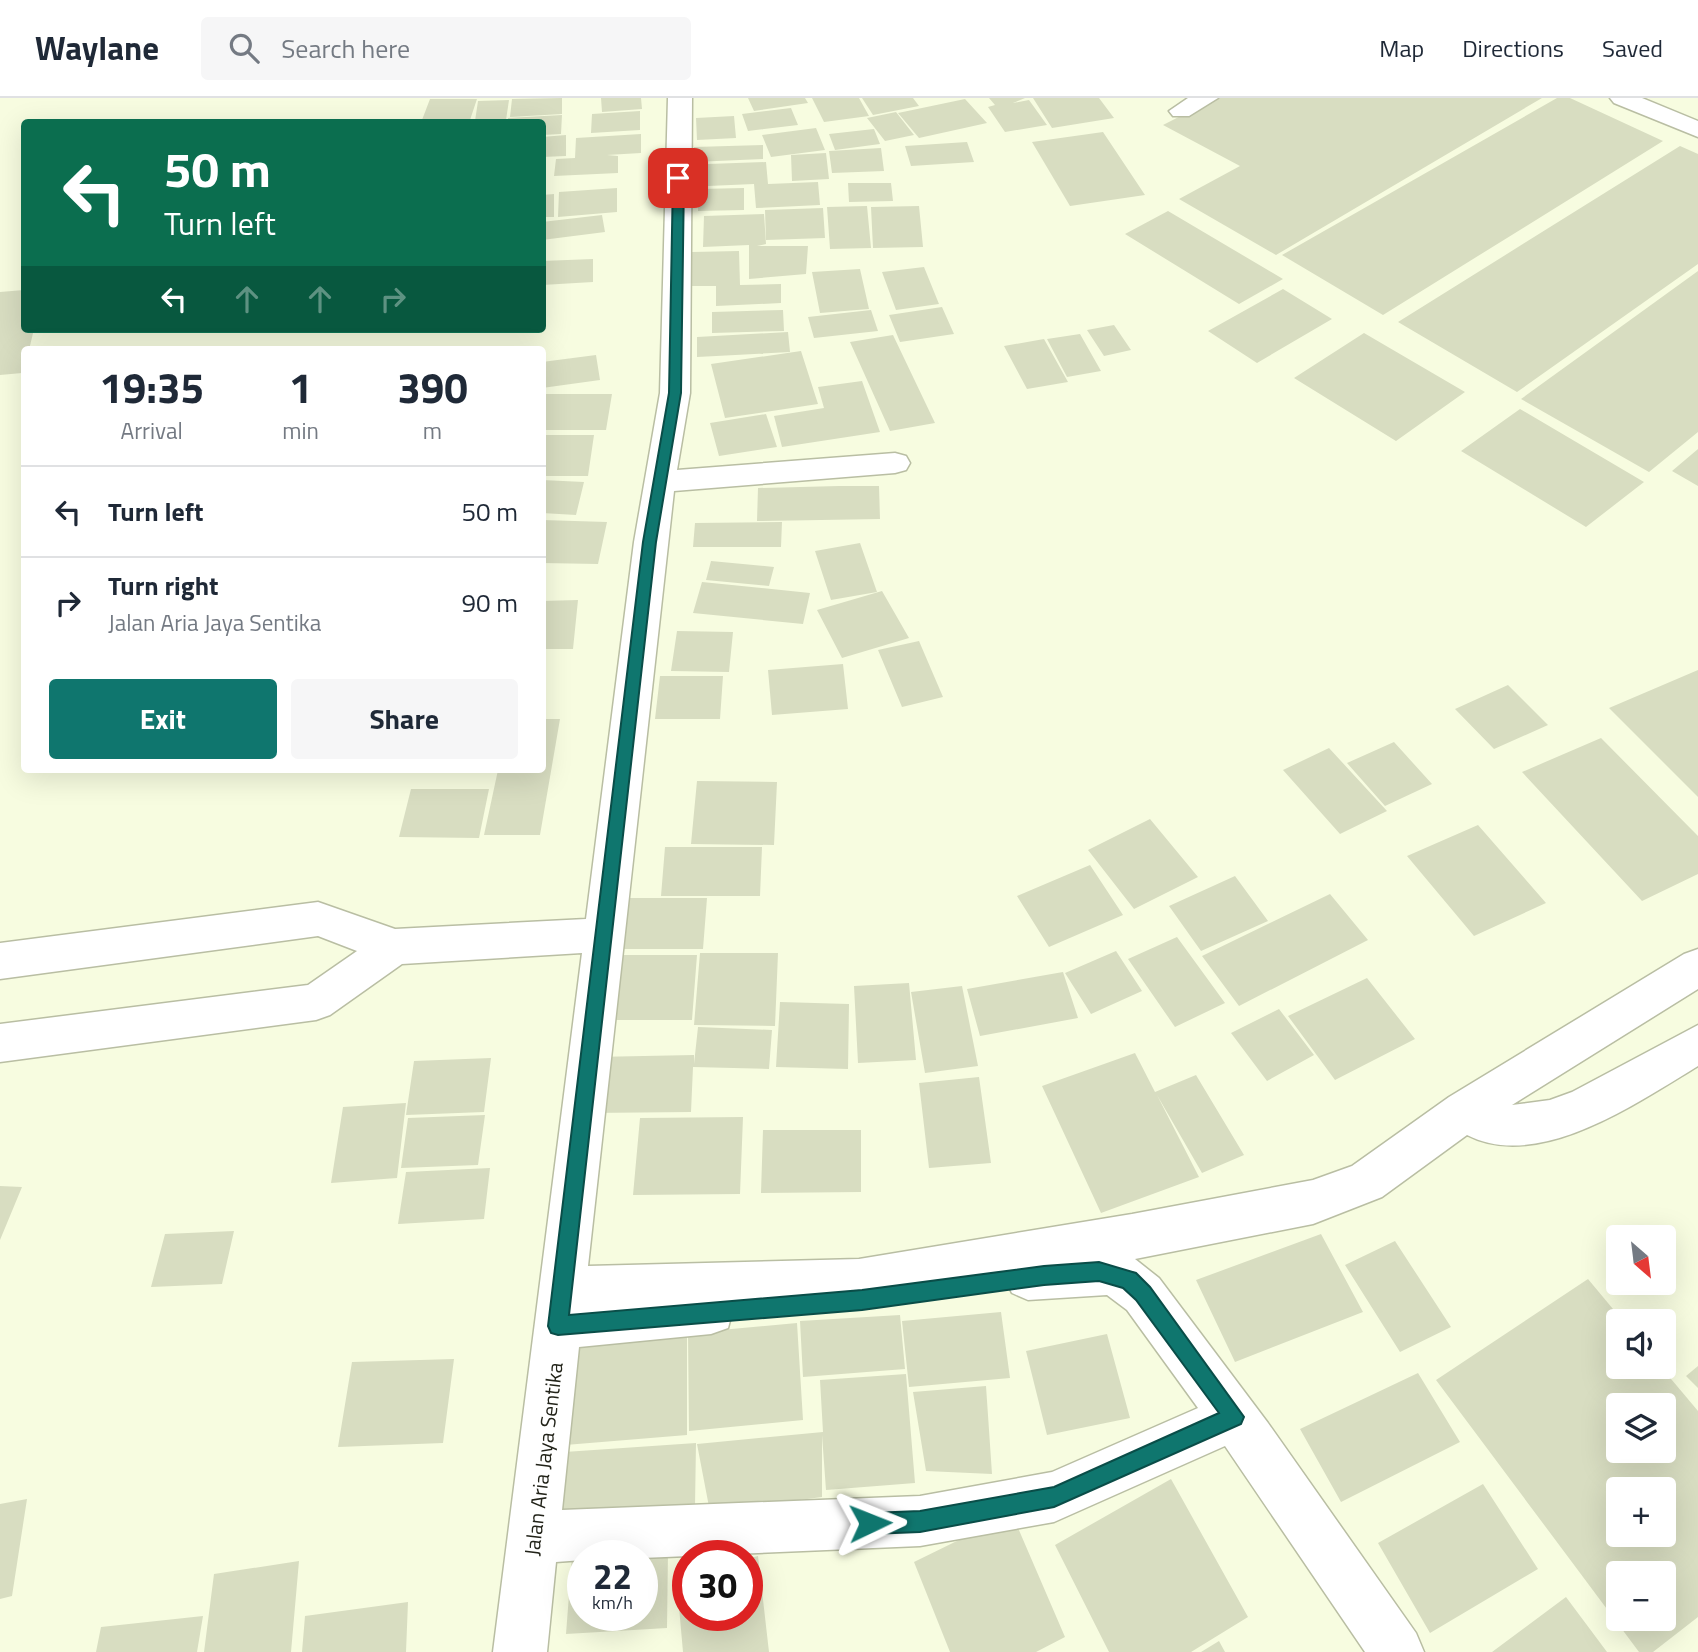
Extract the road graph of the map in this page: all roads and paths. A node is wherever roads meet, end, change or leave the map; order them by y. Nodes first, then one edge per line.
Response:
1 (680, 98) edge
2 (1206, 98) edge
3 (1622, 98) edge
4 (1181, 111) dead end
5 (1698, 130) edge
6 (895, 463) dead end
7 (660, 482) junction
8 (602, 934) junction
9 (396, 947) junction
10 (0, 961) edge
11 (1698, 967) edge
12 (0, 1043) edge
13 (1698, 1045) edge
14 (1464, 1111) junction
15 (561, 1308) junction
16 (1234, 1417) junction
17 (534, 1537) junction
18 (520, 1652) edge
19 (1396, 1652) edge

1 - 7 street, Jalan Aria Jaya Sentika
2 - 4 street
3 - 5 street
6 - 7 street
7 - 8 street, Jalan Aria Jaya Sentika
8 - 9 street
8 - 15 street, Jalan Aria Jaya Sentika
9 - 10 street
9 - 12 street
11 - 14 street
13 - 14 street
14 - 15 street
15 - 16 street
15 - 17 street, Jalan Aria Jaya Sentika
16 - 17 street
16 - 19 street
17 - 18 street, Jalan Aria Jaya Sentika

